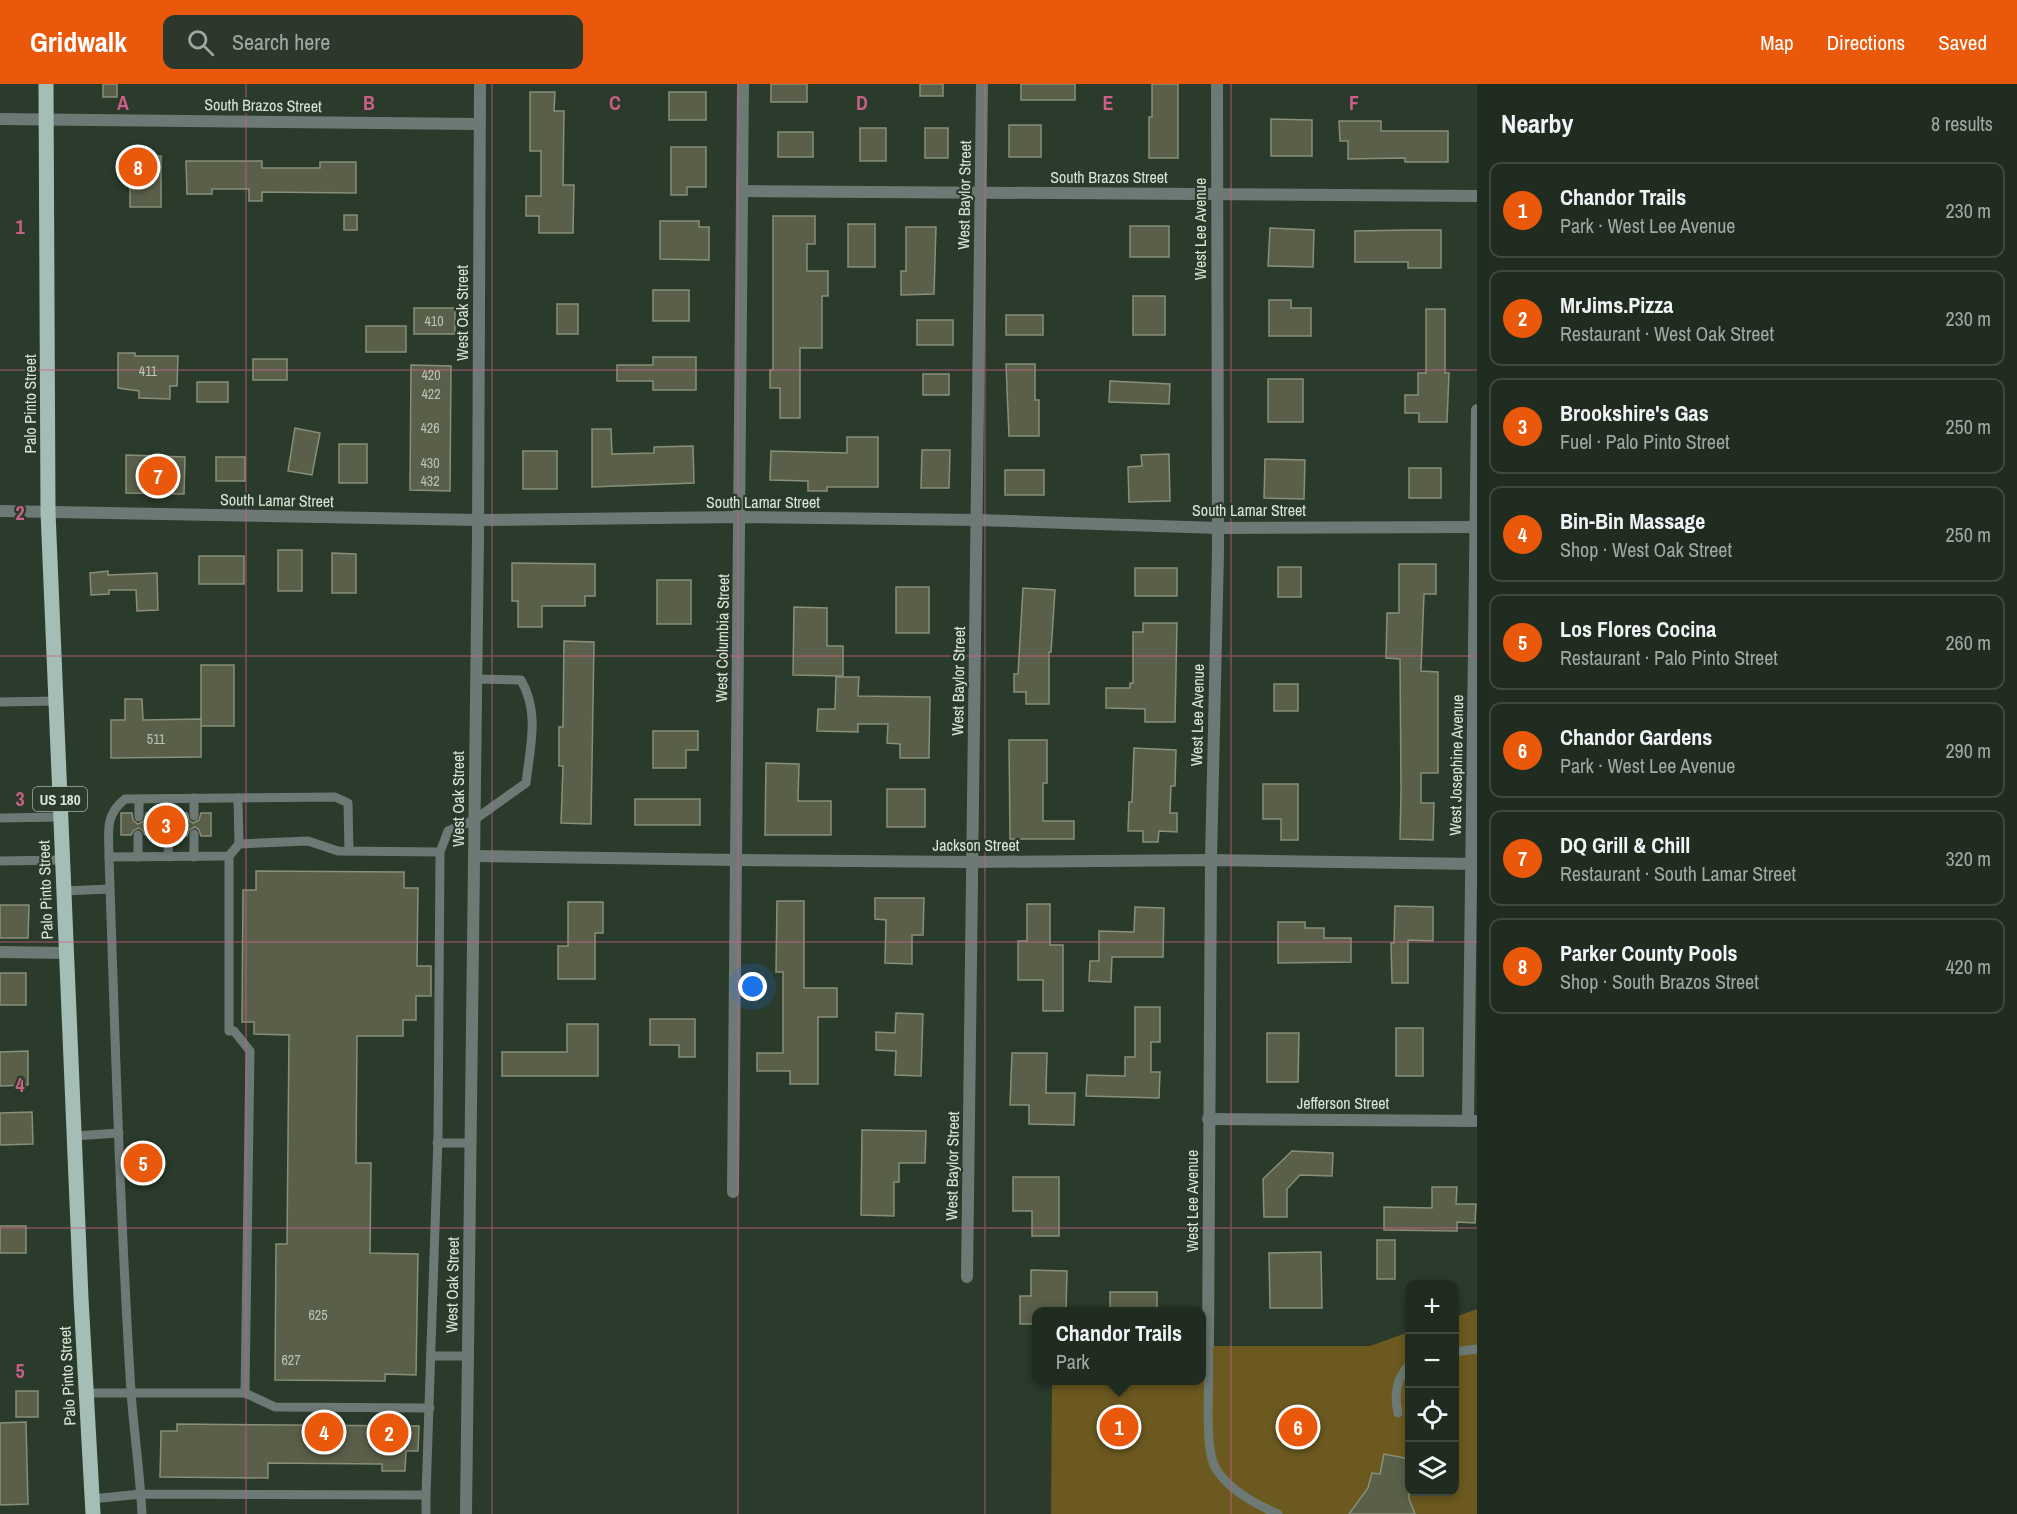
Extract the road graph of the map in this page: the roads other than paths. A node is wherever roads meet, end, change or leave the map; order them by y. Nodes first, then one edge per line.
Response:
1 (46, 84) edge
2 (480, 84) edge
3 (742, 84) edge
4 (982, 84) edge
5 (1217, 84) edge
6 (0, 119) edge
7 (46, 119) junction
8 (479, 124) junction
9 (742, 191) junction
10 (981, 193) junction
11 (1216, 194) junction
12 (1477, 196) edge
13 (1477, 410) edge
14 (0, 511) edge
15 (48, 512) junction
16 (739, 518) junction
17 (478, 520) junction
18 (977, 520) junction
19 (1476, 527) edge
20 (1218, 528) junction
21 (475, 679) junction
22 (56, 701) junction
23 (0, 702) edge
24 (194, 798) junction
25 (238, 798) junction
26 (139, 799) junction
27 (169, 799) junction
28 (194, 816) dead end
29 (60, 817) junction
30 (139, 817) dead end
31 (169, 817) dead end
32 (0, 818) edge
33 (474, 820) junction
34 (194, 834) dead end
35 (138, 835) dead end
36 (169, 835) dead end
37 (239, 844) junction
38 (349, 851) junction
39 (440, 852) junction
40 (229, 856) junction
41 (474, 856) junction
42 (109, 857) junction
43 (138, 857) junction
44 (168, 857) junction
45 (194, 857) junction
46 (62, 860) junction
47 (736, 860) junction
48 (1210, 860) junction
49 (0, 861) edge
50 (973, 862) junction
51 (1474, 864) edge
52 (110, 889) junction
53 (63, 891) junction
54 (0, 952) edge
55 (65, 952) junction
56 (1208, 1119) junction
57 (1473, 1121) edge
58 (119, 1134) junction
59 (74, 1136) junction
60 (437, 1143) junction
61 (471, 1143) junction
62 (734, 1192) dead end
63 (968, 1277) dead end
64 (1208, 1346) joint
65 (1477, 1349) edge
66 (1459, 1351) edge
67 (431, 1356) junction
68 (468, 1356) junction
69 (1405, 1370) edge
70 (86, 1393) junction
71 (131, 1393) junction
72 (245, 1393) junction
73 (430, 1408) junction
74 (1398, 1413) dead end
75 (141, 1494) junction
76 (426, 1495) junction
77 (93, 1507) edge
78 (142, 1514) edge
79 (426, 1514) edge
80 (466, 1514) edge
81 (1278, 1514) edge

1 - 7 main road, Palo Pinto Street / US 180
2 - 8 street, West Oak Street
3 - 9 street, West Columbia Street
4 - 10 street, West Baylor Street
5 - 11 street, West Lee Avenue
6 - 7 street, South Brazos Street
7 - 8 street, South Brazos Street
7 - 15 main road, Palo Pinto Street / US 180
8 - 17 street, West Oak Street
9 - 10 street, South Brazos Street
9 - 16 street, West Columbia Street
10 - 11 street, South Brazos Street
10 - 18 street, West Baylor Street
11 - 12 street, South Brazos Street
11 - 20 street, West Lee Avenue
13 - 19 street, West Josephine Avenue
14 - 15 street, South Lamar Street
15 - 17 street, South Lamar Street
15 - 22 main road, Palo Pinto Street / US 180
16 - 17 street, South Lamar Street
16 - 18 street, South Lamar Street
16 - 47 street, West Columbia Street
17 - 21 street, West Oak Street
18 - 20 street, South Lamar Street
18 - 50 street, West Baylor Street
19 - 20 street, South Lamar Street
19 - 51 street, West Josephine Avenue
20 - 48 street, West Lee Avenue
21 - 33 street, West Oak Street
21 - 33 lane
22 - 23 lane
22 - 29 main road, Palo Pinto Street / US 180
24 - 25 lane
24 - 27 lane
24 - 28 lane
25 - 37 lane
25 - 38 lane
26 - 27 lane
26 - 30 lane
26 - 42 lane
27 - 31 lane
29 - 32 lane
29 - 46 main road, Palo Pinto Street / US 180
33 - 39 lane
33 - 41 street, West Oak Street
34 - 45 lane
35 - 43 lane
36 - 44 lane
37 - 38 lane
37 - 40 lane
38 - 39 lane
39 - 60 lane
40 - 45 lane
40 - 72 lane
41 - 47 street, Jackson Street
41 - 61 street, West Oak Street
42 - 43 lane
42 - 52 lane
43 - 44 lane
44 - 45 lane
46 - 49 lane
46 - 53 main road, Palo Pinto Street / US 180
47 - 50 street, Jackson Street
47 - 62 street, West Columbia Street
48 - 50 street, Jackson Street
48 - 51 street, Jackson Street
48 - 56 street, West Lee Avenue
50 - 63 street, West Baylor Street
51 - 57 street, West Josephine Avenue
52 - 53 lane
52 - 58 lane
53 - 55 main road, Palo Pinto Street / US 180
54 - 55 street
55 - 59 main road, Palo Pinto Street / US 180
56 - 57 street, Jefferson Street
56 - 64 street, West Lee Avenue
58 - 59 lane
58 - 71 lane
59 - 70 main road, Palo Pinto Street / US 180
60 - 61 lane
60 - 67 lane
61 - 68 street, West Oak Street
64 - 81 lane
65 - 66 lane
67 - 68 lane
67 - 73 lane
68 - 80 street, West Oak Street
69 - 74 lane
70 - 71 lane
70 - 77 main road, Palo Pinto Street / US 180
71 - 72 lane
71 - 75 lane
72 - 73 lane
73 - 76 lane
75 - 76 lane
75 - 77 lane
75 - 78 lane
76 - 79 lane

